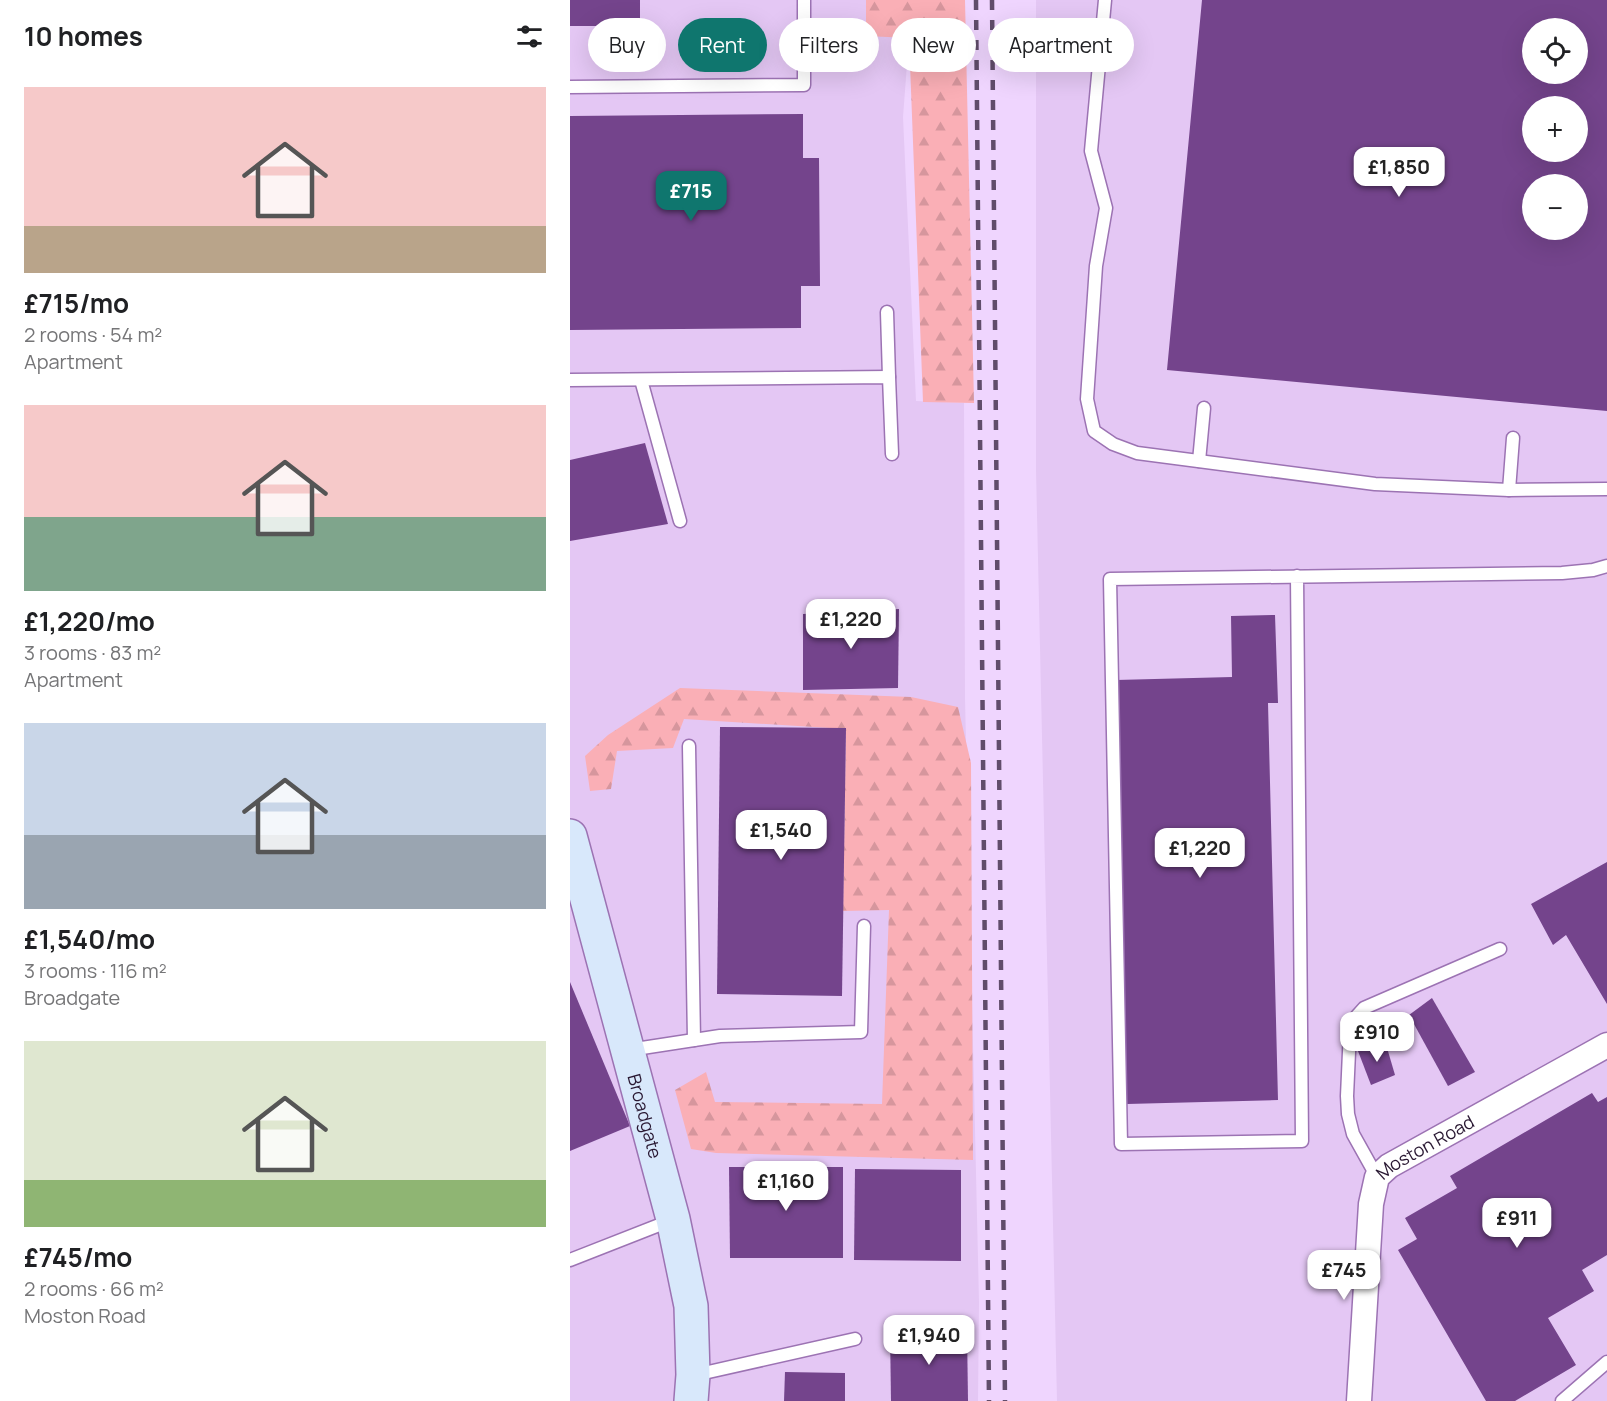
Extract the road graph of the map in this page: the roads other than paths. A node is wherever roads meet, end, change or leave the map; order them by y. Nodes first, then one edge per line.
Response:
1 (804, 0) edge
2 (1105, 0) edge
3 (570, 87) edge
4 (887, 312) dead end
5 (889, 377) junction
6 (570, 380) edge
7 (641, 380) junction
8 (1204, 408) dead end
9 (1513, 438) dead end
10 (892, 454) dead end
11 (1199, 461) junction
12 (1607, 489) edge
13 (1509, 490) junction
14 (680, 521) dead end
15 (1607, 566) edge
16 (1297, 576) junction
17 (690, 746) dead end
18 (570, 836) edge
19 (864, 926) dead end
20 (1500, 949) dead end
21 (694, 1040) junction
22 (1607, 1045) edge
23 (628, 1051) junction
24 (1377, 1177) junction
25 (674, 1219) junction
26 (570, 1260) edge
27 (855, 1339) dead end
28 (1607, 1362) edge
29 (692, 1388) edge
30 (1359, 1401) edge
31 (1562, 1401) edge

1 - 3 lane
2 - 11 lane
4 - 5 lane
5 - 7 lane
5 - 10 lane
6 - 7 lane
7 - 14 lane
8 - 11 lane
9 - 13 lane
11 - 13 lane
12 - 13 lane
15 - 16 lane
16 - 16 lane
17 - 21 lane
18 - 23 street, Broadgate
19 - 21 lane
20 - 24 lane
21 - 23 lane
22 - 24 street, Moston Road
23 - 25 street, Broadgate
24 - 30 street, Moston Road
25 - 26 lane
25 - 29 street, Broadgate
27 - 29 lane
28 - 31 lane

